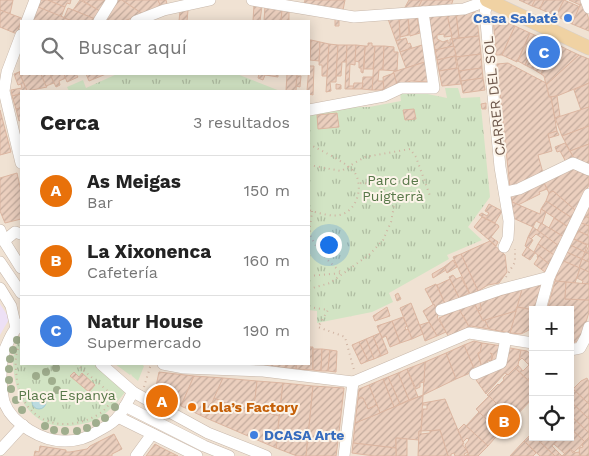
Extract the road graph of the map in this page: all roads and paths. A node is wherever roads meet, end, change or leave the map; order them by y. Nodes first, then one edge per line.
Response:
1 (35, 0) edge
2 (112, 0) edge
3 (210, 0) edge
4 (252, 0) edge
5 (488, 0) edge
6 (586, 0) edge
7 (589, 8) edge
8 (423, 12) junction
9 (26, 20) edge
10 (100, 20) edge
11 (139, 20) edge
12 (20, 38) edge
13 (589, 48) edge
14 (20, 66) edge
15 (7, 72) junction
16 (310, 110) edge
17 (310, 145) edge
18 (20, 159) edge
19 (310, 165) edge
20 (347, 167) junction
21 (589, 170) edge
22 (358, 183) junction
23 (506, 192) junction
24 (589, 194) edge
25 (430, 196) dead end
26 (312, 211) joint
27 (0, 230) edge
28 (20, 234) edge
29 (4, 242) junction
30 (504, 247) dead end
31 (0, 262) edge
32 (20, 266) edge
33 (342, 273) junction
34 (310, 276) edge
35 (549, 277) junction
36 (0, 288) edge
37 (310, 289) edge
38 (20, 292) edge
39 (16, 306) edge
40 (541, 306) edge
41 (310, 308) edge
42 (442, 310) dead end
43 (18, 326) edge
44 (589, 327) edge
45 (506, 338) junction
46 (529, 340) edge
47 (19, 345) dead end
48 (575, 349) edge
49 (77, 365) edge
50 (102, 365) edge
51 (151, 365) edge
52 (168, 365) edge
53 (354, 368) dead end
54 (475, 374) dead end
55 (353, 382) junction
56 (137, 394) junction
57 (125, 406) junction
58 (118, 417) junction
59 (23, 425) junction
60 (152, 434) junction
61 (0, 450) edge
62 (136, 456) edge
63 (197, 456) edge
64 (230, 456) edge
65 (266, 456) edge
66 (344, 456) edge

1 - 9 street
2 - 10 street
3 - 11 street
4 - 8 street
5 - 8 street
5 - 13 main road
5 - 23 street, CARRER DEL SOL
6 - 7 street
8 - 16 street
12 - 15 street
14 - 15 street
15 - 18 street
17 - 20 path
19 - 20 path
20 - 22 path
20 - 25 path
21 - 23 street
22 - 26 path
22 - 33 path
23 - 30 street, CARRER DEL SOL
24 - 35 street
26 - 33 path
27 - 29 street
28 - 29 street
29 - 32 street
31 - 38 street
33 - 34 path
33 - 37 path
35 - 40 street
35 - 42 street
36 - 39 street
39 - 43 street
41 - 53 path
43 - 59 street
44 - 48 street
45 - 46 street
45 - 54 street
45 - 55 street
47 - 49 path
50 - 56 street
51 - 56 path
52 - 55 street
55 - 66 street
56 - 57 street
56 - 65 street
57 - 58 street
57 - 64 street
58 - 59 street
58 - 60 street
59 - 61 street
60 - 62 street
60 - 63 street

